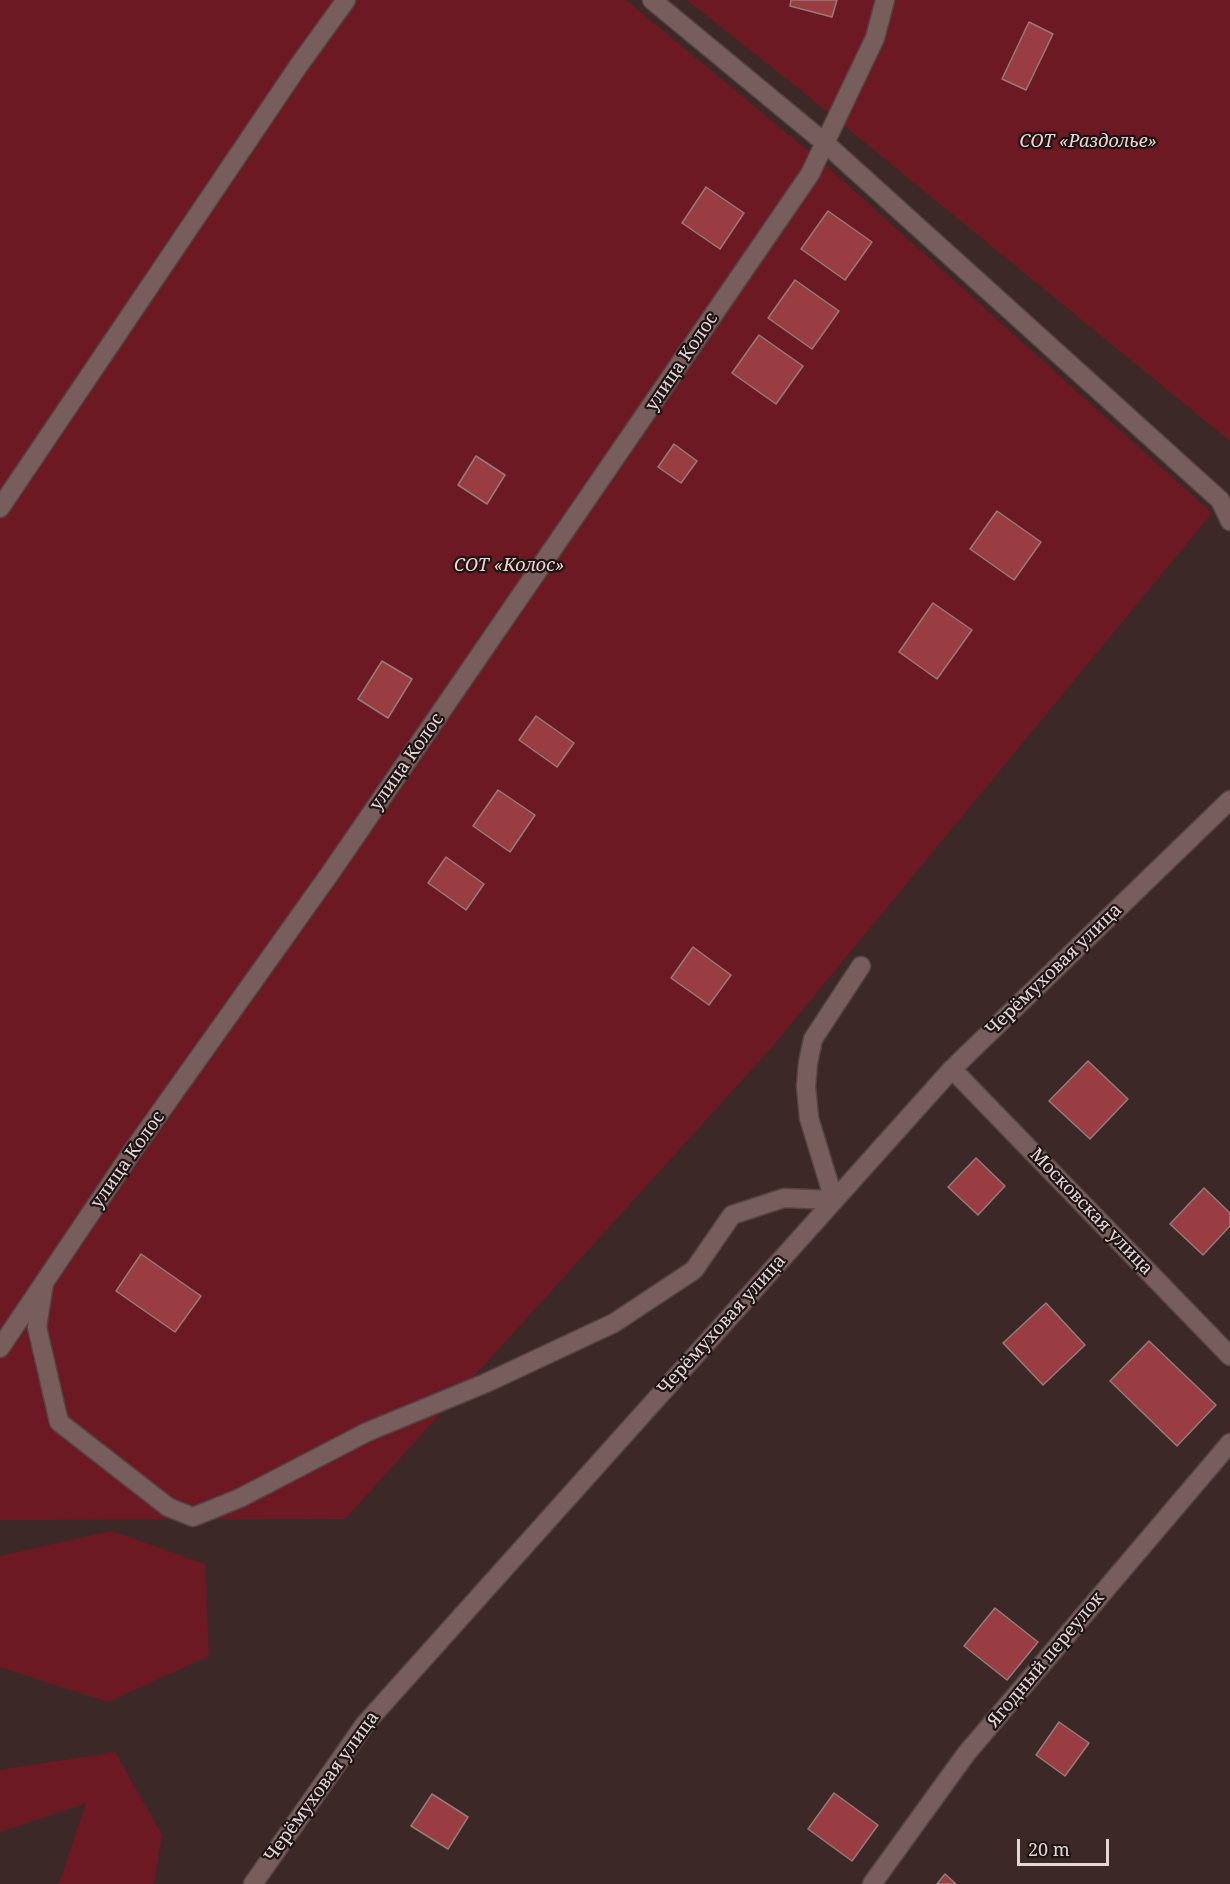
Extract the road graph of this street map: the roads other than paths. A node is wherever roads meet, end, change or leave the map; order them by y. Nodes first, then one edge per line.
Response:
1 (346, 0) edge
2 (652, 0) edge
3 (885, 0) edge
4 (825, 143) junction
5 (0, 508) edge
6 (1230, 521) edge
7 (1230, 800) edge
8 (861, 966) dead end
9 (952, 1069) junction
10 (834, 1200) junction
11 (44, 1283) junction
12 (0, 1348) edge
13 (1230, 1356) edge
14 (1230, 1443) edge
15 (253, 1884) edge
16 (872, 1884) edge

1 - 5 street
2 - 4 street
3 - 4 street, улица Колос
4 - 6 street
4 - 11 street, улица Колос
7 - 9 street, Черёмуховая улица
8 - 10 street
9 - 10 street, Черёмуховая улица
9 - 13 street, Московская улица
10 - 11 street
10 - 15 street, Черёмуховая улица
11 - 12 street, улица Колос
14 - 16 street, Ягодный переулок

